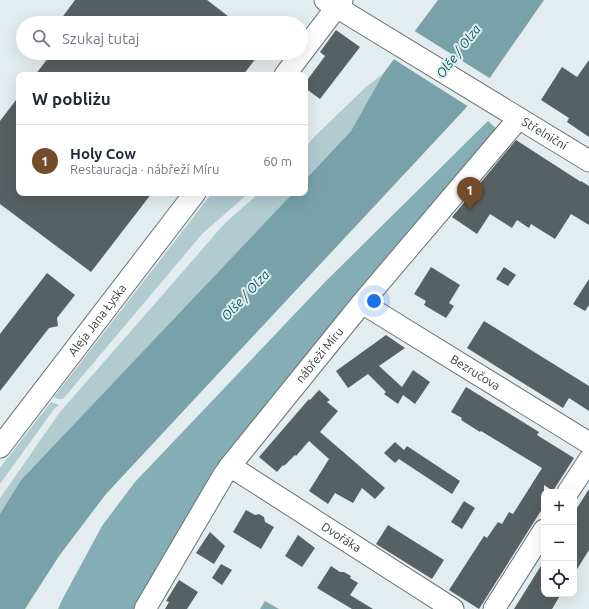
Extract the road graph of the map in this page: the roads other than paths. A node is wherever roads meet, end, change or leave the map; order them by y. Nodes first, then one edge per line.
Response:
1 (334, 2) edge
2 (308, 41) edge
3 (295, 60) edge
4 (287, 72) edge
5 (519, 118) junction
6 (589, 161) edge
7 (193, 196) edge
8 (362, 303) junction
9 (589, 443) edge
10 (0, 447) edge
11 (589, 460) edge
12 (230, 466) junction
13 (570, 489) edge
14 (541, 535) edge
15 (145, 609) edge
16 (453, 609) edge
17 (494, 609) edge

1 - 2 street
1 - 5 street, Střelniční
3 - 4 street
5 - 6 street, Střelniční
5 - 8 street, nábřeží Míru
7 - 10 street, Aleja Jana Łyska
8 - 9 street, Bezručova
8 - 12 street, nábřeží Míru
11 - 13 street
12 - 15 street, nábřeží Míru
12 - 16 street, Dvořáka
14 - 17 street

